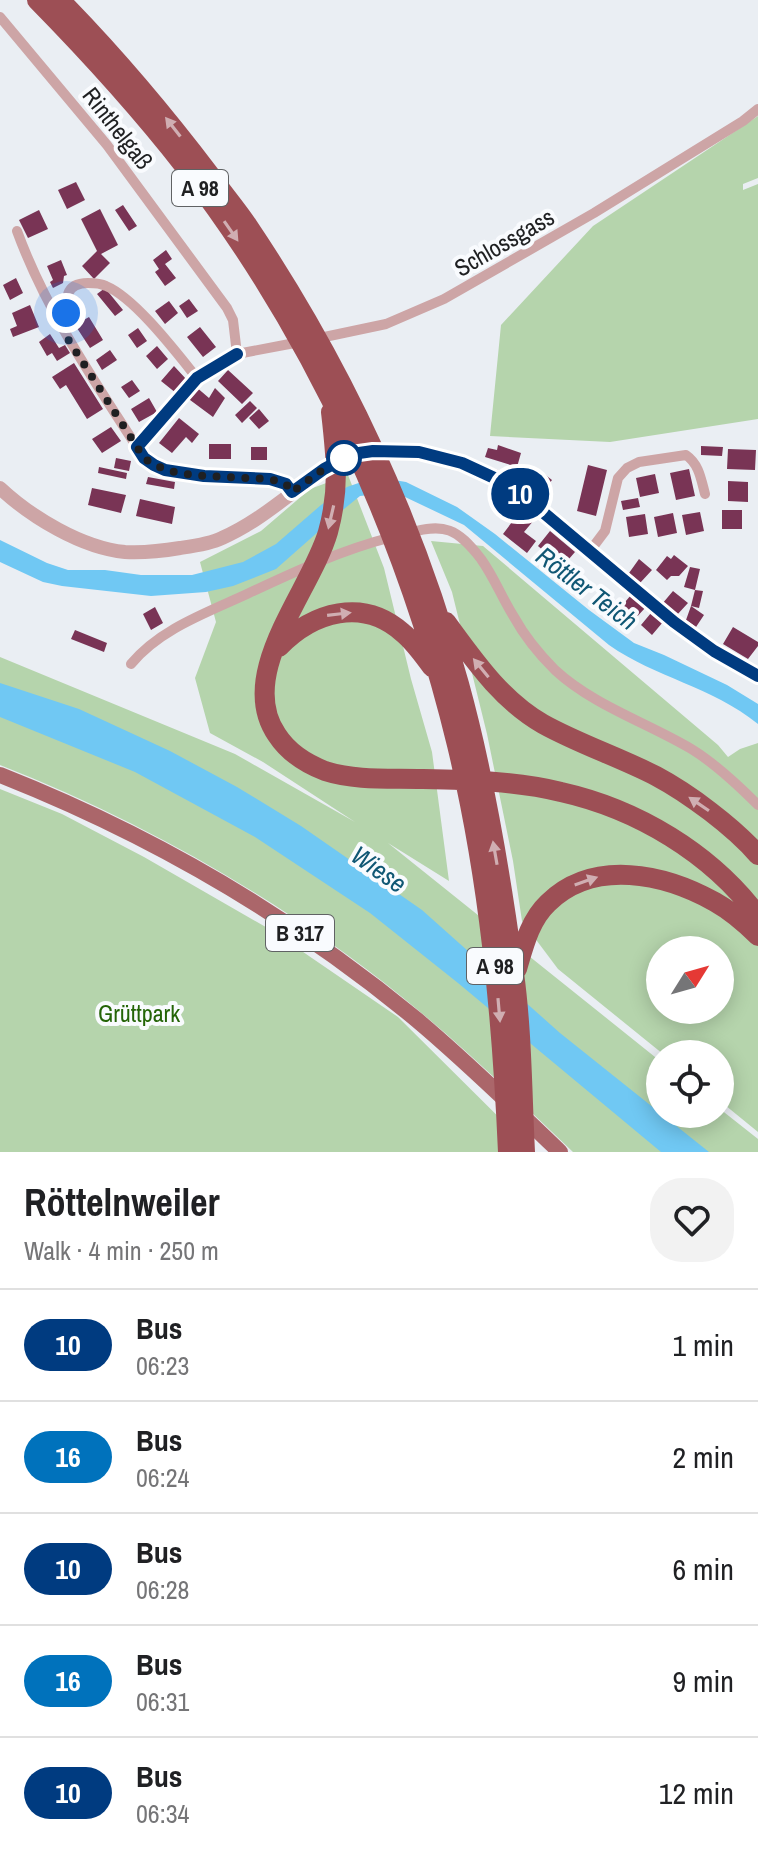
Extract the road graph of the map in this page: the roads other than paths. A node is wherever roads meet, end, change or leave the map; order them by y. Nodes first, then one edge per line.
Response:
1 (37, 0) edge
2 (60, 0) edge
3 (0, 17) edge
4 (758, 109) edge
5 (17, 231) dead end
6 (64, 333) junction
7 (242, 353) junction
8 (197, 378) junction
9 (338, 409) junction
10 (137, 447) junction
11 (0, 488) edge
12 (292, 492) junction
13 (705, 494) dead end
14 (590, 551) junction
15 (415, 575) junction
16 (435, 607) junction
17 (274, 653) junction
18 (131, 664) dead end
19 (438, 675) junction
20 (758, 676) edge
21 (466, 746) junction
22 (0, 775) edge
23 (758, 805) edge
24 (758, 855) edge
25 (491, 881) junction
26 (758, 916) edge
27 (758, 936) edge
28 (515, 976) junction
29 (508, 1152) edge
30 (525, 1152) edge
31 (560, 1152) edge

1 -> 9 highway, A 98
9 -> 2 highway, A 98
3 - 7 street, Rinthelgaß
4 - 7 street, Schlossgass
5 - 6 street
6 - 8 street
6 - 10 street
7 - 8 street, Schlossgass
8 - 10 street, Schlossgass
9 - 15 highway, A 98
9 -> 17 highway
10 - 12 street
11 - 12 street
12 - 14 street
13 - 14 street
14 - 20 street
15 - 16 highway, A 98
15 - 19 highway, A 98
16 - 21 highway, A 98
24 -> 16 highway
17 -> 19 highway
17 - 26 highway
18 - 23 street
19 - 21 highway, A 98
21 - 25 highway, A 98
22 - 31 main road, B 317
25 - 28 highway, A 98
25 -> 29 highway, A 98
28 -> 27 highway
28 - 30 highway, A 98

